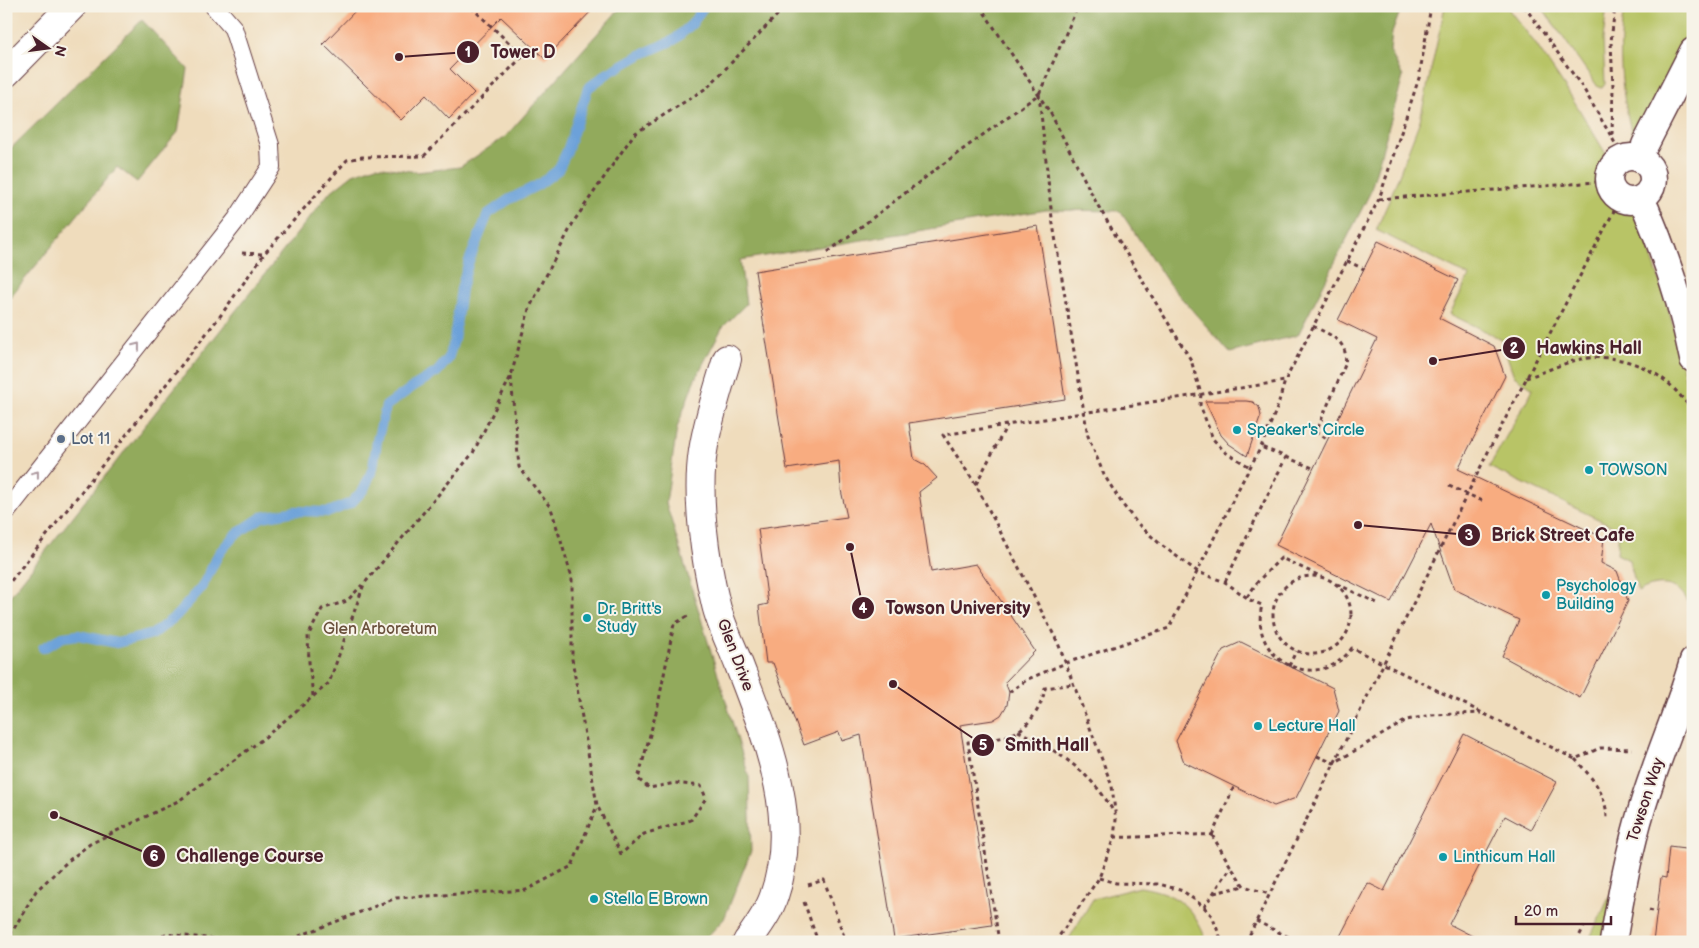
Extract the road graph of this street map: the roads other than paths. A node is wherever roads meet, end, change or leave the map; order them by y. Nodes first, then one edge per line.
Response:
1 (72, 6) edge
2 (214, 6) edge
3 (1693, 51) edge
4 (6, 73) edge
5 (1646, 145) dead end
6 (1629, 206) road end
7 (727, 359) dead end
8 (1693, 359) edge
9 (6, 512) edge
10 (1693, 661) edge
11 (747, 942) edge
12 (1613, 942) edge

1 - 4 street
9 -> 2 lane
3 - 5 street
6 - 8 street
7 - 11 street, Glen Drive
10 - 12 street, Towson Way

